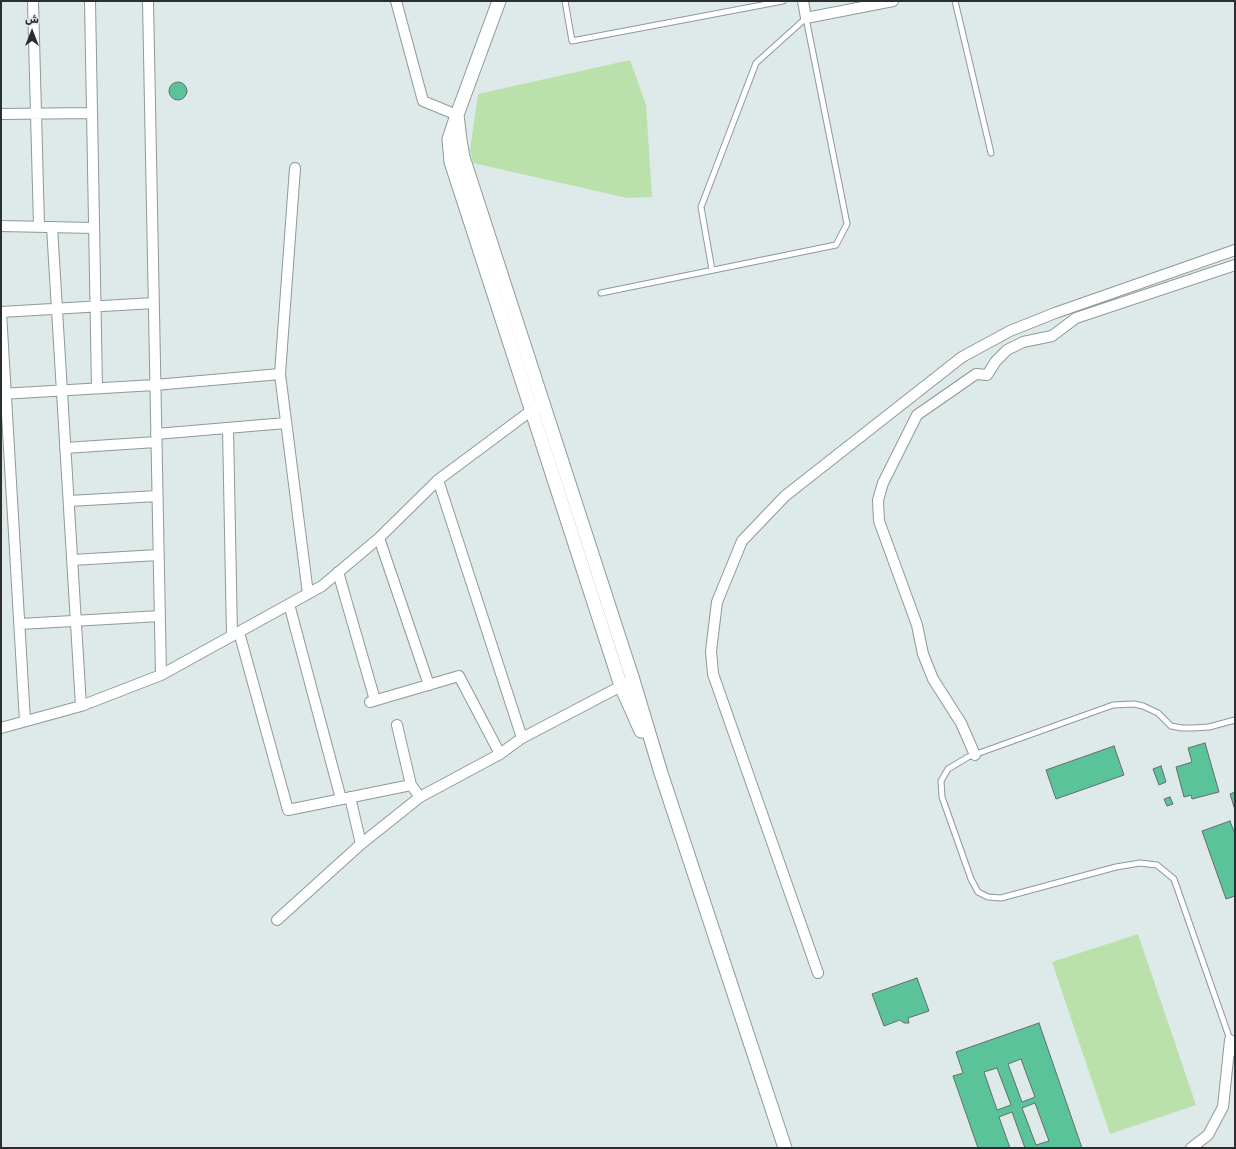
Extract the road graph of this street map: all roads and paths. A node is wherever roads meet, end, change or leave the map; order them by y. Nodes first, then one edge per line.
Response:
1 (34, 1) edge
2 (90, 1) edge
3 (148, 1) edge
4 (396, 1) edge
5 (499, 1) edge
6 (565, 1) edge
7 (783, 1) edge
8 (803, 1) edge
9 (893, 1) edge
10 (954, 1) edge
11 (806, 18) junction
12 (92, 113) junction
13 (1, 114) edge
14 (36, 114) junction
15 (457, 115) junction
16 (991, 153) dead end
17 (295, 168) dead end
18 (1, 226) edge
19 (39, 226) junction
20 (52, 227) junction
21 (94, 228) junction
22 (1235, 250) edge
23 (1235, 265) edge
24 (712, 270) junction
25 (601, 293) dead end
26 (154, 303) junction
27 (95, 307) junction
28 (57, 309) junction
29 (1, 312) edge
30 (280, 374) junction
31 (155, 385) junction
32 (97, 388) junction
33 (62, 390) junction
34 (4, 394) edge
35 (543, 401) junction
36 (532, 410) junction
37 (286, 423) junction
38 (228, 428) junction
39 (156, 438) junction
40 (65, 448) junction
41 (438, 480) junction
42 (157, 496) junction
43 (69, 501) junction
44 (379, 538) junction
45 (158, 554) junction
46 (72, 560) junction
47 (338, 572) junction
48 (308, 594) junction
49 (290, 604) junction
50 (160, 616) junction
51 (76, 621) junction
52 (20, 624) junction
53 (236, 634) junction
54 (161, 675) junction
55 (633, 680) junction
56 (429, 685) junction
57 (621, 686) junction
58 (81, 706) junction
59 (1235, 720) edge
60 (25, 721) junction
61 (397, 724) dead end
62 (1, 728) edge
63 (522, 738) junction
64 (500, 754) junction
65 (975, 755) junction
66 (660, 773) junction
67 (411, 785) junction
68 (420, 797) junction
69 (346, 798) junction
70 (361, 844) junction
71 (277, 920) dead end
72 (818, 972) dead end
73 (1230, 1040) junction
74 (1235, 1054) edge
75 (785, 1148) edge
76 (1191, 1148) edge

1 - 14 street
2 - 12 street
3 - 26 street
4 - 15 street
5 - 15 street
6 - 7 lane
8 - 11 street
9 - 11 street
10 - 16 lane
11 - 24 lane
11 - 24 lane
12 - 14 street
12 - 21 street
13 - 14 street
14 - 19 street
15 - 35 street
15 - 36 street
17 - 30 street
18 - 19 street
19 - 20 street
20 - 21 street
20 - 28 street
21 - 27 street
22 - 72 street
23 - 65 street
24 - 25 lane
26 - 27 street
26 - 31 street
27 - 28 street
27 - 32 street
28 - 29 street
28 - 33 street
29 - 34 street
30 - 31 street
30 - 37 street
31 - 32 street
31 - 39 street
32 - 33 street
33 - 34 street
33 - 40 street
34 - 52 street
35 - 36 street
35 - 55 street
36 - 41 street
36 - 57 street
37 - 38 street
37 - 48 street
38 - 39 street
38 - 53 street
39 - 40 street
39 - 42 street
40 - 43 street
41 - 44 street
41 - 63 street
42 - 43 street
42 - 45 street
43 - 46 street
44 - 47 street
44 - 56 street
45 - 46 street
45 - 50 street
46 - 51 street
47 - 48 street
47 - 56 street
48 - 49 street
49 - 53 street
49 - 69 street
50 - 51 street
50 - 54 street
51 - 52 street
51 - 58 street
52 - 60 street
53 - 54 street
53 - 69 street
54 - 58 street
55 - 57 street
55 - 66 street
56 - 64 street
57 - 63 street
57 - 66 street
58 - 60 street
59 - 65 lane
60 - 62 street
61 - 67 street
63 - 64 street
64 - 68 street
65 - 73 lane
66 - 75 street
67 - 68 street
67 - 69 street
68 - 70 street
69 - 70 street
70 - 71 street
73 - 74 lane
73 - 76 street

